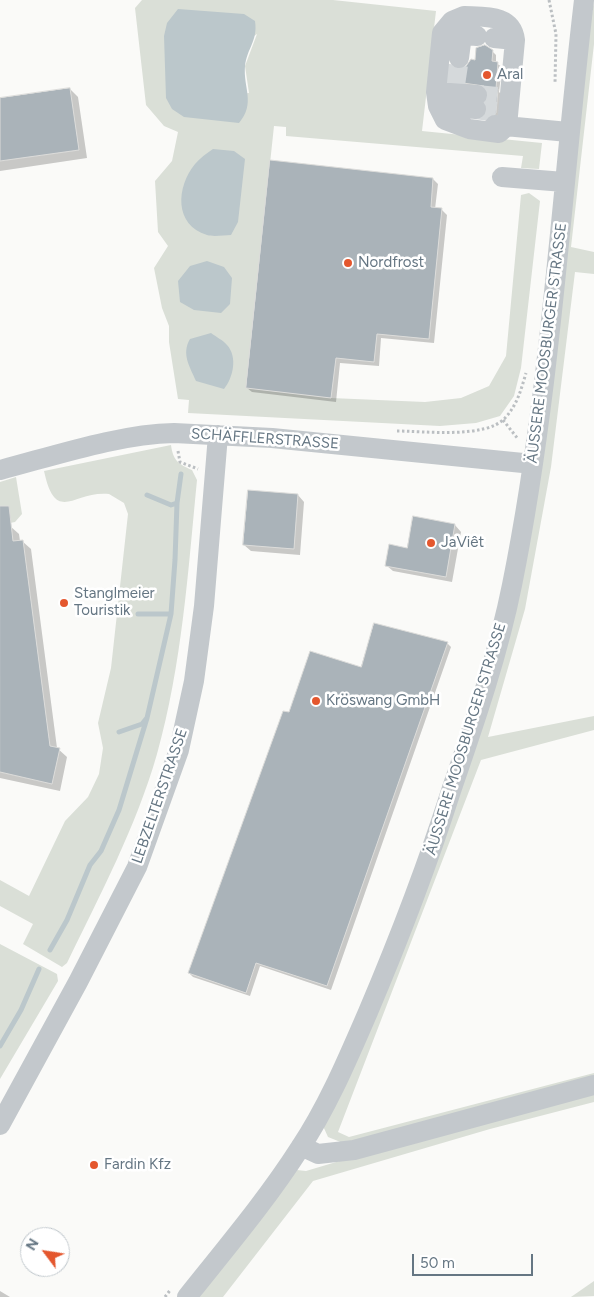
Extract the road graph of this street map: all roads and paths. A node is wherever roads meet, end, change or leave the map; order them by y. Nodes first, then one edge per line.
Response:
1 (549, 0) edge
2 (584, 0) edge
3 (469, 36) junction
4 (515, 40) junction
5 (458, 58) tunnel mouth
6 (555, 85) dead end
7 (446, 99) junction
8 (502, 112) junction
9 (568, 132) junction
10 (502, 177) dead end
11 (564, 182) junction
12 (526, 370) dead end
13 (504, 420) junction
14 (391, 431) dead end
15 (177, 433) junction
16 (218, 435) junction
17 (524, 464) junction
18 (0, 470) edge
19 (200, 472) dead end
20 (594, 1086) edge
21 (0, 1125) edge
22 (301, 1146) junction
23 (187, 1297) edge

1 - 6 path
2 - 9 street, ÄUSSERE MOOSBURGER STRASSE
3 - 4 street
3 - 4 street
3 - 5 street
3 - 7 street
4 - 8 street
7 - 7 street
7 - 8 street
8 - 9 street
9 - 11 street, ÄUSSERE MOOSBURGER STRASSE
10 - 11 street
11 - 17 street, ÄUSSERE MOOSBURGER STRASSE
12 - 13 path
13 - 14 path
13 - 17 path
15 - 16 street, SCHÄFFLERSTRASSE
15 - 18 street, SCHÄFFLERSTRASSE
15 - 19 path
16 - 17 street, SCHÄFFLERSTRASSE
16 - 21 street, LEBZELTERSTRASSE
17 - 22 street, ÄUSSERE MOOSBURGER STRASSE
20 - 22 street
22 - 23 street, ÄUSSERE MOOSBURGER STRASSE

